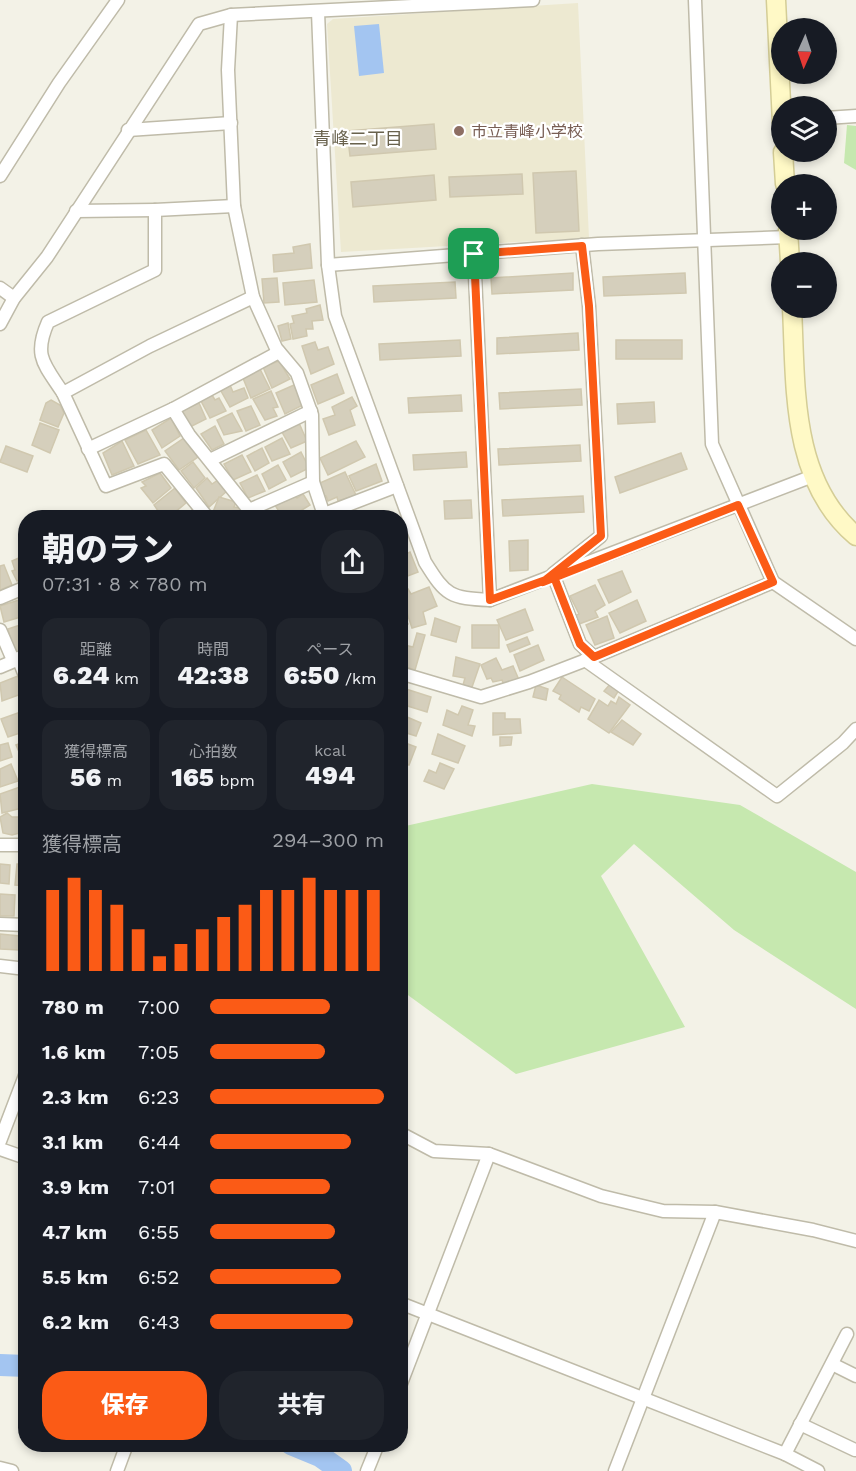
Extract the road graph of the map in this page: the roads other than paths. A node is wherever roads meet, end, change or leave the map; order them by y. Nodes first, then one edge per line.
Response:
1 (118, 0) edge
2 (533, 0) edge
3 (694, 0) edge
4 (776, 0) edge
5 (318, 12) junction
6 (231, 15) junction
7 (780, 96) edge
8 (856, 116) edge
9 (837, 117) edge
10 (231, 123) junction
11 (128, 130) junction
12 (0, 176) edge
13 (234, 206) junction
14 (155, 210) junction
15 (76, 211) junction
16 (771, 234) edge
17 (703, 240) junction
18 (582, 246) junction
19 (474, 254) junction
20 (328, 265) junction
21 (0, 288) edge
22 (254, 297) junction
23 (14, 298) junction
24 (793, 318) edge
25 (0, 324) edge
26 (279, 352) junction
27 (63, 393) junction
28 (172, 409) junction
29 (311, 411) junction
30 (88, 449) junction
31 (210, 460) junction
32 (813, 476) junction
33 (314, 482) junction
34 (397, 486) junction
35 (738, 505) junction
36 (201, 510) edge
37 (322, 510) edge
38 (339, 510) edge
39 (406, 510) edge
40 (408, 516) edge
41 (856, 536) edge
42 (548, 579) junction
43 (773, 582) junction
44 (18, 590) edge
45 (0, 598) edge
46 (490, 600) junction
47 (0, 630) edge
48 (856, 639) edge
49 (18, 657) edge
50 (18, 658) edge
51 (590, 658) junction
52 (0, 667) edge
53 (408, 675) edge
54 (856, 729) edge
55 (0, 845) edge
56 (18, 846) edge
57 (0, 924) edge
58 (18, 925) edge
59 (0, 966) edge
60 (18, 968) edge
61 (18, 1094) edge
62 (408, 1137) edge
63 (0, 1141) edge
64 (0, 1149) edge
65 (489, 1154) junction
66 (18, 1155) edge
67 (715, 1212) junction
68 (856, 1241) edge
69 (408, 1306) edge
70 (427, 1314) junction
71 (847, 1334) dead end
72 (832, 1364) junction
73 (408, 1365) edge
74 (856, 1376) edge
75 (644, 1398) junction
76 (801, 1424) junction
77 (855, 1450) edge
78 (124, 1452) edge
79 (375, 1452) edge
80 (785, 1454) junction
81 (0, 1468) edge
82 (368, 1469) edge
83 (12, 1471) edge
84 (117, 1471) edge
85 (615, 1471) edge
86 (818, 1471) edge

1 - 12 street
2 - 5 street
3 - 17 street
4 - 7 street
5 - 6 street
5 - 20 street
6 - 10 street
6 - 11 street
8 - 9 street
10 - 11 street
10 - 13 street
11 - 15 street
13 - 14 street
13 - 22 street
14 - 15 street
14 - 27 street
15 - 23 street
16 - 17 street
17 - 18 street
17 - 35 street
18 - 19 street
18 - 42 street
19 - 20 street
19 - 46 street
20 - 34 street
21 - 23 street
22 - 26 street
22 - 27 street
23 - 25 street
24 - 32 street
26 - 28 street
26 - 29 street
27 - 30 street
28 - 30 street
28 - 31 street
29 - 31 street
29 - 33 street
30 - 36 street
31 - 33 street
32 - 35 street
32 - 41 street
33 - 37 street
34 - 38 street
34 - 39 street
35 - 42 street
35 - 43 street
40 - 46 street
42 - 46 street
42 - 51 street
43 - 48 street
43 - 51 street
44 - 45 street
47 - 49 street
50 - 52 street
51 - 53 street
51 - 54 street
55 - 56 street
57 - 58 street
59 - 60 street
61 - 63 street
62 - 65 street
64 - 66 street
65 - 67 street
65 - 70 street
67 - 68 street
67 - 75 street
69 - 70 street
70 - 73 street
70 - 75 street
71 - 72 street
72 - 74 street
72 - 76 street
75 - 80 street
75 - 85 street
76 - 77 street
76 - 80 street
78 - 84 street
79 - 82 street
80 - 86 street
81 - 83 street

